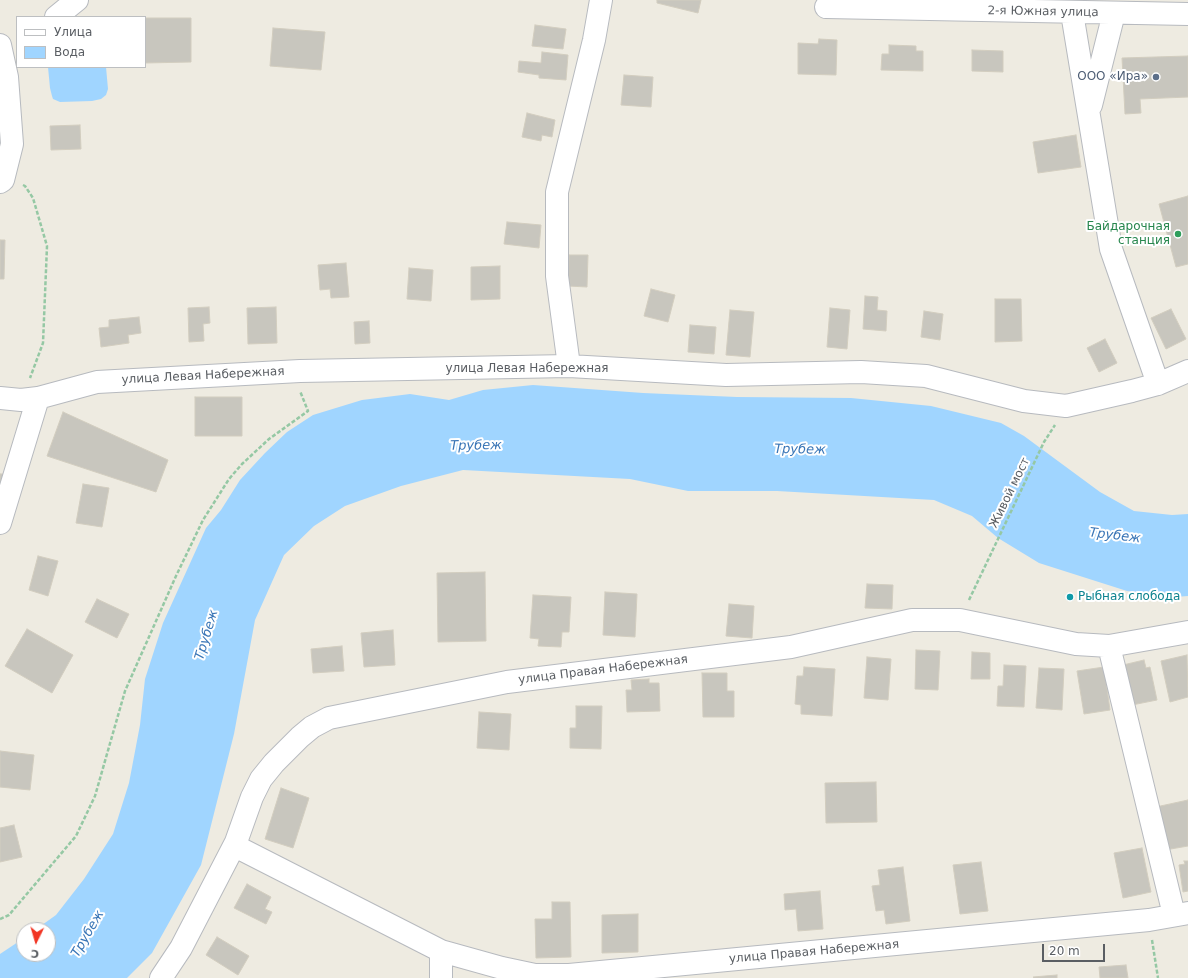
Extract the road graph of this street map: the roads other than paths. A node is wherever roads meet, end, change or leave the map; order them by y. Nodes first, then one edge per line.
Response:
1 (77, 0) edge
2 (601, 0) edge
3 (826, 7) dead end
4 (1058, 8) edge
5 (1114, 13) junction
6 (1188, 14) edge
7 (57, 16) edge
8 (0, 45) edge
9 (12, 68) edge
10 (1089, 112) junction
11 (1, 181) edge
12 (569, 366) junction
13 (1188, 370) edge
14 (1158, 384) junction
15 (0, 398) edge
16 (30, 399) junction
17 (0, 523) edge
18 (1188, 632) edge
19 (1109, 646) junction
20 (235, 846) junction
21 (1181, 914) edge
22 (441, 951) junction
23 (161, 978) edge
24 (441, 978) edge

1 - 7 street
2 - 12 street
3 - 4 street, 2-я Южная улица
4 - 5 street, 2-я Южная улица
4 - 10 street
5 - 6 street, 2-я Южная улица
5 - 10 street
8 - 9 street
9 - 11 street
10 - 14 street
12 - 14 street, улица Левая Набережная
12 - 16 street, улица Левая Набережная
13 - 14 street, улица Левая Набережная
15 - 16 street
16 - 17 street
18 - 19 street, улица Правая Набережная
19 - 20 street, улица Правая Набережная
19 - 21 street
20 - 22 street, улица Правая Набережная
20 - 23 street, улица Правая Набережная
21 - 22 street, улица Правая Набережная
22 - 24 street

